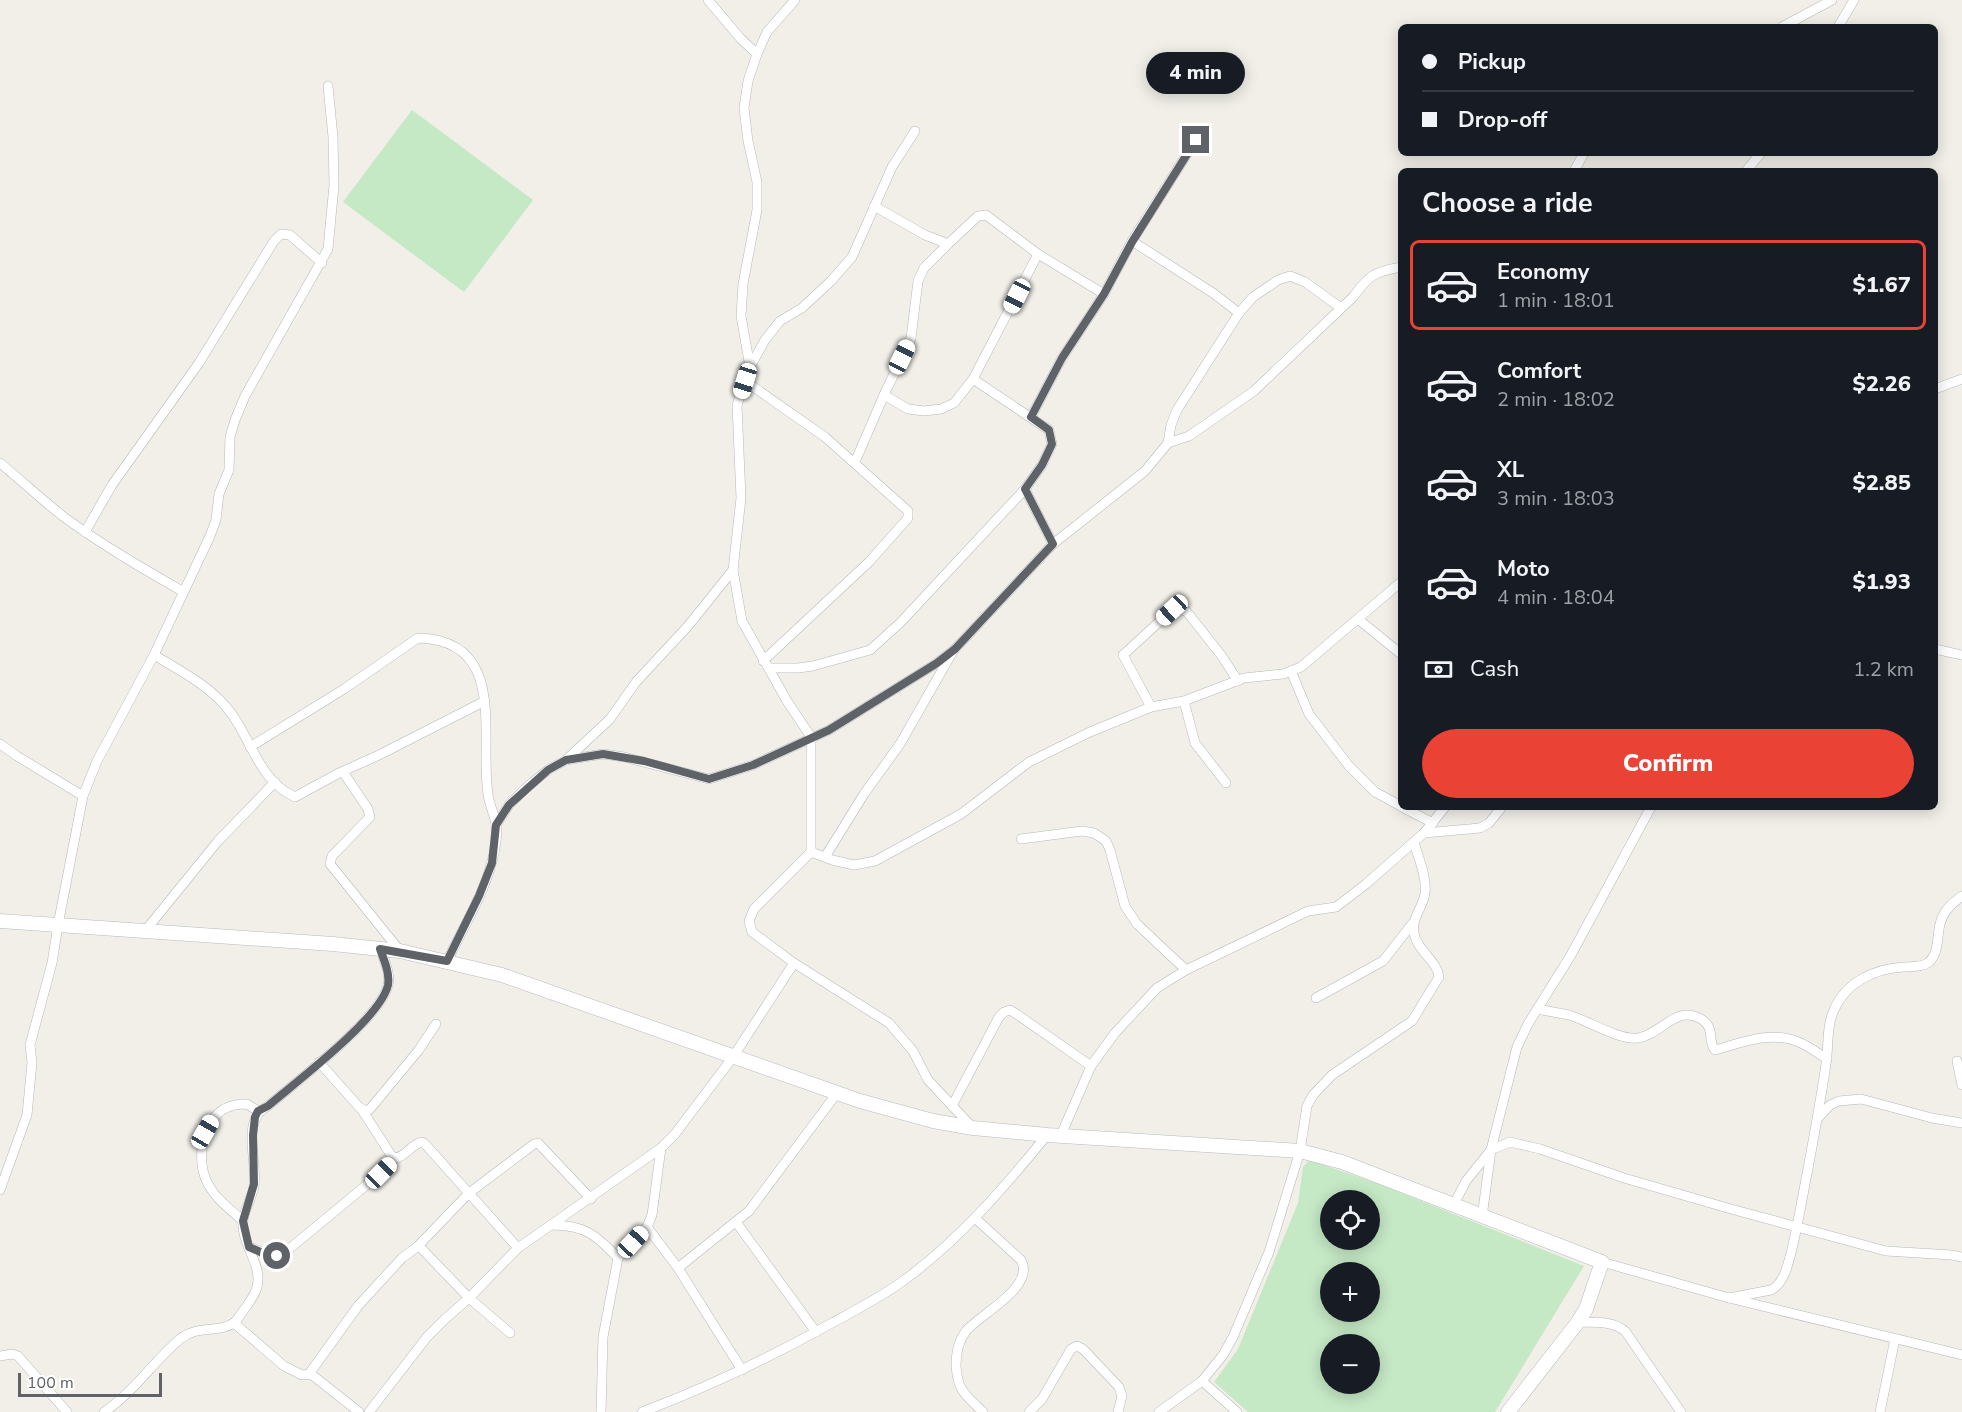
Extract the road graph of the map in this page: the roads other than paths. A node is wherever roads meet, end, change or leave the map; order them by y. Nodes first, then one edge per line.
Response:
1 (708, 0) edge
2 (795, 0) edge
3 (1832, 0) edge
4 (1854, 0) edge
5 (1788, 24) edge
6 (1840, 24) edge
7 (757, 54) junction
8 (328, 86) dead end
9 (915, 131) dead end
10 (1196, 140) dead end
11 (1758, 156) edge
12 (1748, 168) edge
13 (874, 206) junction
14 (1132, 242) junction
15 (948, 244) junction
16 (1038, 254) junction
17 (322, 263) junction
18 (1398, 268) edge
19 (1104, 294) junction
20 (1341, 308) junction
21 (1239, 313) junction
22 (750, 366) junction
23 (973, 379) junction
24 (1962, 379) edge
25 (745, 381) junction
26 (1938, 388) edge
27 (884, 395) junction
28 (1031, 417) junction
29 (1168, 443) junction
30 (855, 462) junction
31 (0, 463) edge
32 (1025, 489) junction
33 (85, 532) junction
34 (1053, 544) junction
35 (733, 570) junction
36 (1398, 585) edge
37 (182, 591) junction
38 (1358, 619) junction
39 (955, 649) junction
40 (1938, 650) edge
41 (1398, 652) edge
42 (1962, 654) edge
43 (154, 655) junction
44 (766, 665) junction
45 (1291, 671) junction
46 (1238, 681) junction
47 (485, 701) junction
48 (1184, 701) junction
49 (1151, 707) junction
50 (811, 737) junction
51 (0, 744) edge
52 (250, 747) junction
53 (566, 760) junction
54 (343, 772) junction
55 (275, 782) junction
56 (1226, 783) dead end
57 (84, 796) junction
58 (1398, 805) edge
59 (1408, 810) edge
60 (1443, 810) edge
61 (1500, 810) edge
62 (1649, 810) edge
63 (1433, 823) junction
64 (496, 825) junction
65 (1424, 833) junction
66 (1021, 839) dead end
67 (1414, 842) junction
68 (811, 852) junction
69 (825, 857) junction
70 (1962, 896) edge
71 (0, 921) edge
72 (1412, 924) junction
73 (58, 925) junction
74 (145, 931) junction
75 (380, 949) junction
76 (400, 951) junction
77 (447, 961) junction
78 (794, 963) junction
79 (1186, 970) junction
80 (1316, 998) dead end
81 (1537, 1009) junction
82 (436, 1024) dead end
83 (733, 1057) junction
84 (1827, 1059) junction
85 (1957, 1061) dead end
86 (319, 1062) junction
87 (1091, 1066) junction
88 (1962, 1085) edge
89 (837, 1093) junction
90 (952, 1106) junction
91 (362, 1110) junction
92 (258, 1111) junction
93 (1818, 1118) junction
94 (1962, 1123) edge
95 (973, 1128) junction
96 (1047, 1135) junction
97 (1061, 1135) junction
98 (661, 1149) junction
99 (1491, 1150) junction
100 (1300, 1151) junction
101 (395, 1158) junction
102 (2, 1178) edge
103 (0, 1190) edge
104 (469, 1193) junction
105 (591, 1199) junction
106 (1453, 1206) junction
107 (1482, 1217) junction
108 (975, 1218) junction
109 (243, 1221) junction
110 (736, 1222) junction
111 (551, 1225) junction
112 (647, 1227) junction
113 (1796, 1227) junction
114 (249, 1247) junction
115 (417, 1247) junction
116 (518, 1248) junction
117 (1962, 1257) edge
118 (618, 1258) junction
119 (1602, 1262) junction
120 (678, 1268) junction
121 (469, 1298) junction
122 (1730, 1298) junction
123 (1578, 1322) junction
124 (234, 1323) junction
125 (816, 1332) junction
126 (510, 1333) dead end
127 (1895, 1339) junction
128 (1962, 1355) edge
129 (0, 1356) edge
130 (742, 1370) junction
131 (309, 1374) junction
132 (1202, 1381) junction
133 (67, 1412) edge
134 (104, 1412) edge
135 (359, 1412) edge
136 (369, 1412) edge
137 (601, 1412) edge
138 (642, 1412) edge
139 (983, 1412) edge
140 (1029, 1412) edge
141 (1118, 1412) edge
142 (1158, 1412) edge
143 (1237, 1412) edge
144 (1508, 1412) edge
145 (1681, 1412) edge
146 (1880, 1412) edge

1 - 7 street
2 - 7 street
3 - 5 street
4 - 6 street
7 - 22 street
8 - 17 street
9 - 13 street
10 - 14 street
11 - 12 street
13 - 15 street
13 - 22 street
14 - 19 street
14 - 21 street
15 - 16 street
15 - 27 street
16 - 19 street
16 - 23 street
17 - 33 street
17 - 37 street
18 - 20 street
19 - 28 street
20 - 21 street
20 - 29 street
21 - 29 street
22 - 25 street
23 - 27 street
23 - 28 street
24 - 26 street
25 - 30 street
25 - 35 street
27 - 30 street
28 - 32 street
29 - 34 street
30 - 44 street
31 - 33 street
32 - 34 street
32 - 44 street
33 - 37 street
34 - 39 street
35 - 44 street
35 - 53 street
36 - 38 street
37 - 43 street
38 - 41 street
38 - 45 street
39 - 50 street
39 - 69 street
40 - 42 street
43 - 52 street
43 - 57 street
44 - 50 street
45 - 46 street
45 - 58 street
46 - 48 street
46 - 49 street
47 - 52 street
47 - 54 street
47 - 64 street
48 - 49 street
48 - 56 street
49 - 69 street
50 - 53 street
50 - 68 street
51 - 57 street
52 - 55 street
53 - 64 street
54 - 55 street
54 - 76 street
55 - 74 street
57 - 73 street
59 - 63 street
60 - 63 street
61 - 65 street
62 - 81 street
63 - 65 street
64 - 77 street
65 - 67 street
66 - 79 street
67 - 72 street
67 - 79 street
68 - 69 street
68 - 78 street
70 - 84 street
71 - 73 street
72 - 80 street
72 - 100 street
73 - 74 street
73 - 102 street
74 - 75 street
75 - 76 street
75 - 86 street
76 - 77 street
77 - 83 street
78 - 83 street
78 - 90 street
79 - 87 street
81 - 84 street
81 - 99 street
82 - 91 street
83 - 89 street
83 - 98 street
84 - 93 street
85 - 88 street
86 - 91 street
86 - 92 street
87 - 90 street
87 - 97 street
89 - 95 street
89 - 110 street
90 - 95 street
91 - 101 street
92 - 109 street
92 - 109 street
93 - 94 street
93 - 113 street
95 - 96 street
96 - 97 street
96 - 108 street
97 - 100 street
98 - 105 street
98 - 112 street
99 - 106 street
99 - 107 street
99 - 113 street
100 - 106 street
100 - 132 street
101 - 104 street
101 - 114 street
102 - 103 street
104 - 105 street
104 - 115 street
104 - 116 street
105 - 111 street
106 - 107 street
107 - 119 street
108 - 125 street
108 - 139 street
109 - 114 street
110 - 120 street
110 - 125 street
111 - 116 street
111 - 118 street
112 - 118 street
112 - 120 street
113 - 117 street
113 - 122 street
114 - 124 street
115 - 121 street
115 - 131 street
116 - 121 street
118 - 137 street
119 - 122 street
119 - 123 street
120 - 130 street
121 - 126 street
121 - 136 street
122 - 127 street
123 - 144 street
123 - 145 street
124 - 131 street
124 - 134 street
125 - 130 street
127 - 128 street
127 - 146 street
129 - 133 street
130 - 138 street
131 - 135 street
132 - 142 street
132 - 143 street
140 - 141 street

